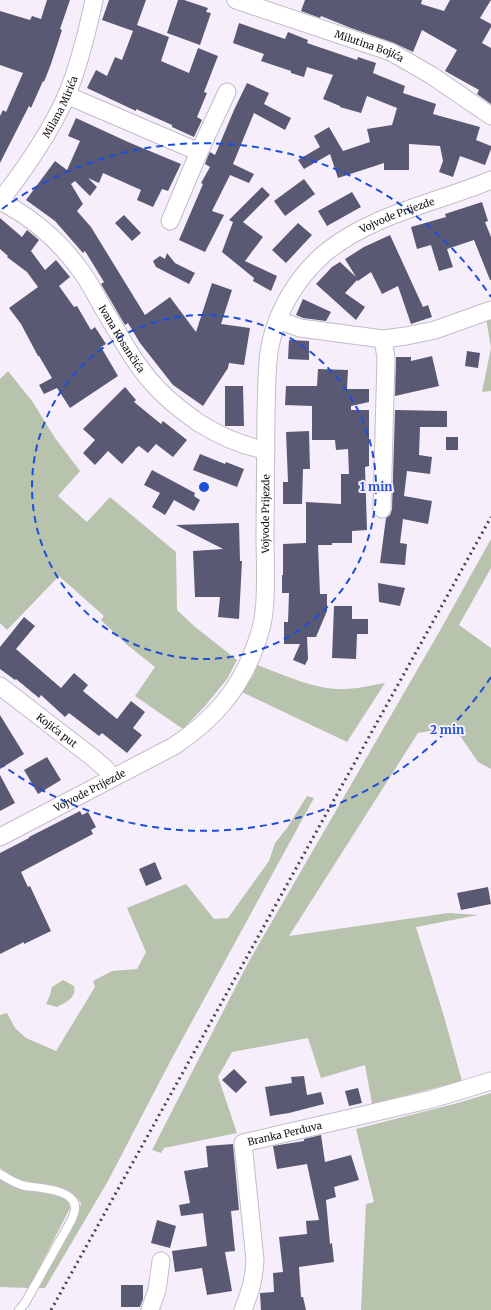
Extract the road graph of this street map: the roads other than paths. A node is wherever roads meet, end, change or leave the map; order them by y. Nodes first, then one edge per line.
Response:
1 (94, 0) edge
2 (236, 0) edge
3 (228, 92) dead end
4 (66, 96) junction
5 (491, 116) edge
6 (199, 152) junction
7 (491, 180) edge
8 (0, 201) edge
9 (170, 221) dead end
10 (491, 310) edge
11 (278, 320) junction
12 (383, 339) junction
13 (266, 450) junction
14 (382, 508) dead end
15 (0, 686) edge
16 (112, 778) junction
17 (0, 837) edge
18 (491, 1081) edge
19 (0, 1174) edge
20 (161, 1261) dead end
21 (19, 1310) edge
22 (150, 1310) edge
23 (243, 1310) edge

1 - 4 street, Milana Mirića
2 - 5 street, Milutina Bojića
3 - 6 street
4 - 6 street
4 - 8 street, Milana Mirića
6 - 9 street
7 - 11 street, Vojvode Prijezde
8 - 13 street, Ivana Kosančića
10 - 12 street
11 - 12 street
11 - 13 street, Vojvode Prijezde
12 - 14 street
13 - 16 street, Vojvode Prijezde
15 - 16 street, Kojića put
16 - 17 street, Vojvode Prijezde
18 - 23 street, Branka Perduva
19 - 21 lane
20 - 22 street

